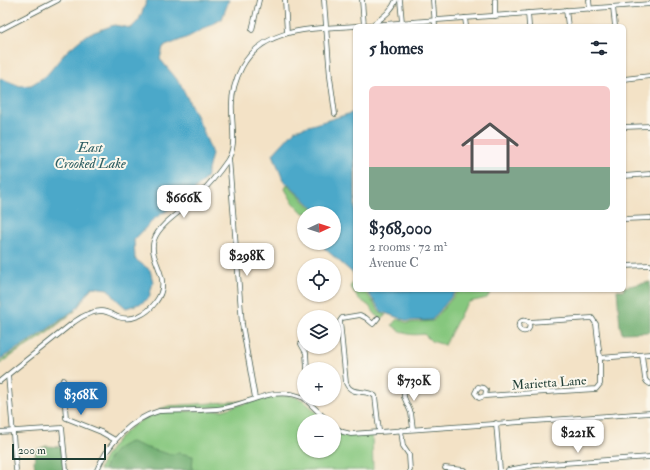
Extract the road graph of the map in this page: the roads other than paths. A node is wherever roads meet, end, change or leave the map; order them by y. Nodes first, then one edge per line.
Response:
1 (58, 0) edge
2 (259, 0) edge
3 (285, 0) edge
4 (324, 0) edge
5 (362, 0) edge
6 (396, 0) edge
7 (400, 0) edge
8 (433, 0) edge
9 (495, 0) edge
10 (589, 0) edge
11 (650, 4) edge
12 (613, 7) junction
13 (590, 9) junction
14 (566, 10) junction
15 (528, 13) junction
16 (495, 16) junction
17 (465, 18) junction
18 (434, 20) junction
19 (403, 23) edge
20 (364, 24) edge
21 (372, 24) edge
22 (387, 24) edge
23 (434, 24) edge
24 (466, 24) edge
25 (529, 24) edge
26 (568, 24) edge
27 (615, 24) edge
28 (353, 26) edge
29 (327, 28) junction
30 (0, 30) edge
31 (252, 30) dead end
32 (287, 33) junction
33 (650, 76) edge
34 (626, 78) edge
35 (335, 114) dead end
36 (650, 126) edge
37 (626, 127) edge
38 (229, 157) junction
39 (650, 174) edge
40 (626, 176) edge
41 (650, 218) edge
42 (626, 219) edge
43 (650, 265) edge
44 (626, 266) edge
45 (378, 318) dead end
46 (529, 322) dead end
47 (650, 354) edge
48 (642, 355) junction
49 (600, 358) junction
50 (8, 375) junction
51 (403, 376) dead end
52 (62, 380) dead end
53 (0, 381) edge
54 (650, 384) edge
55 (297, 395) edge
56 (485, 396) dead end
57 (255, 398) junction
58 (313, 406) edge
59 (650, 413) edge
60 (321, 414) edge
61 (496, 423) junction
62 (413, 429) junction
63 (341, 430) edge
64 (401, 430) junction
65 (13, 431) junction
66 (0, 432) edge
67 (379, 432) junction
68 (115, 440) junction
69 (650, 457) edge
70 (445, 468) dead end
71 (16, 470) edge
72 (66, 470) edge
73 (97, 470) edge
74 (410, 470) edge
75 (464, 470) edge
76 (500, 470) edge
77 (508, 470) edge

1 - 30 street
2 - 31 street
3 - 32 street
4 - 29 street
5 - 20 street
6 - 21 street
7 - 19 street
8 - 18 street
9 - 16 street
10 - 13 street
11 - 12 street
12 - 13 street
12 - 27 street
13 - 14 street
14 - 15 street
14 - 26 street
15 - 16 street
15 - 25 street
16 - 17 street
17 - 18 street
17 - 24 street
18 - 19 street
18 - 23 street
19 - 22 street
28 - 29 street
29 - 32 street
29 - 35 street
32 - 38 street
33 - 34 street
36 - 37 street
38 - 50 street
38 - 57 street
39 - 40 street
41 - 42 street
43 - 44 street
45 - 67 street
46 - 49 street, Marietta Lane
47 - 48 street
48 - 49 street
48 - 54 street
49 - 56 street, Marietta Lane
50 - 53 street
50 - 65 street
51 - 62 street
52 - 68 street
55 - 57 street
57 - 68 street
58 - 60 street
59 - 61 street
61 - 62 street
61 - 76 street
62 - 64 street
63 - 67 street
64 - 67 street
64 - 74 street
65 - 66 street
65 - 71 street
65 - 72 street
68 - 73 street
69 - 77 street
70 - 75 street

